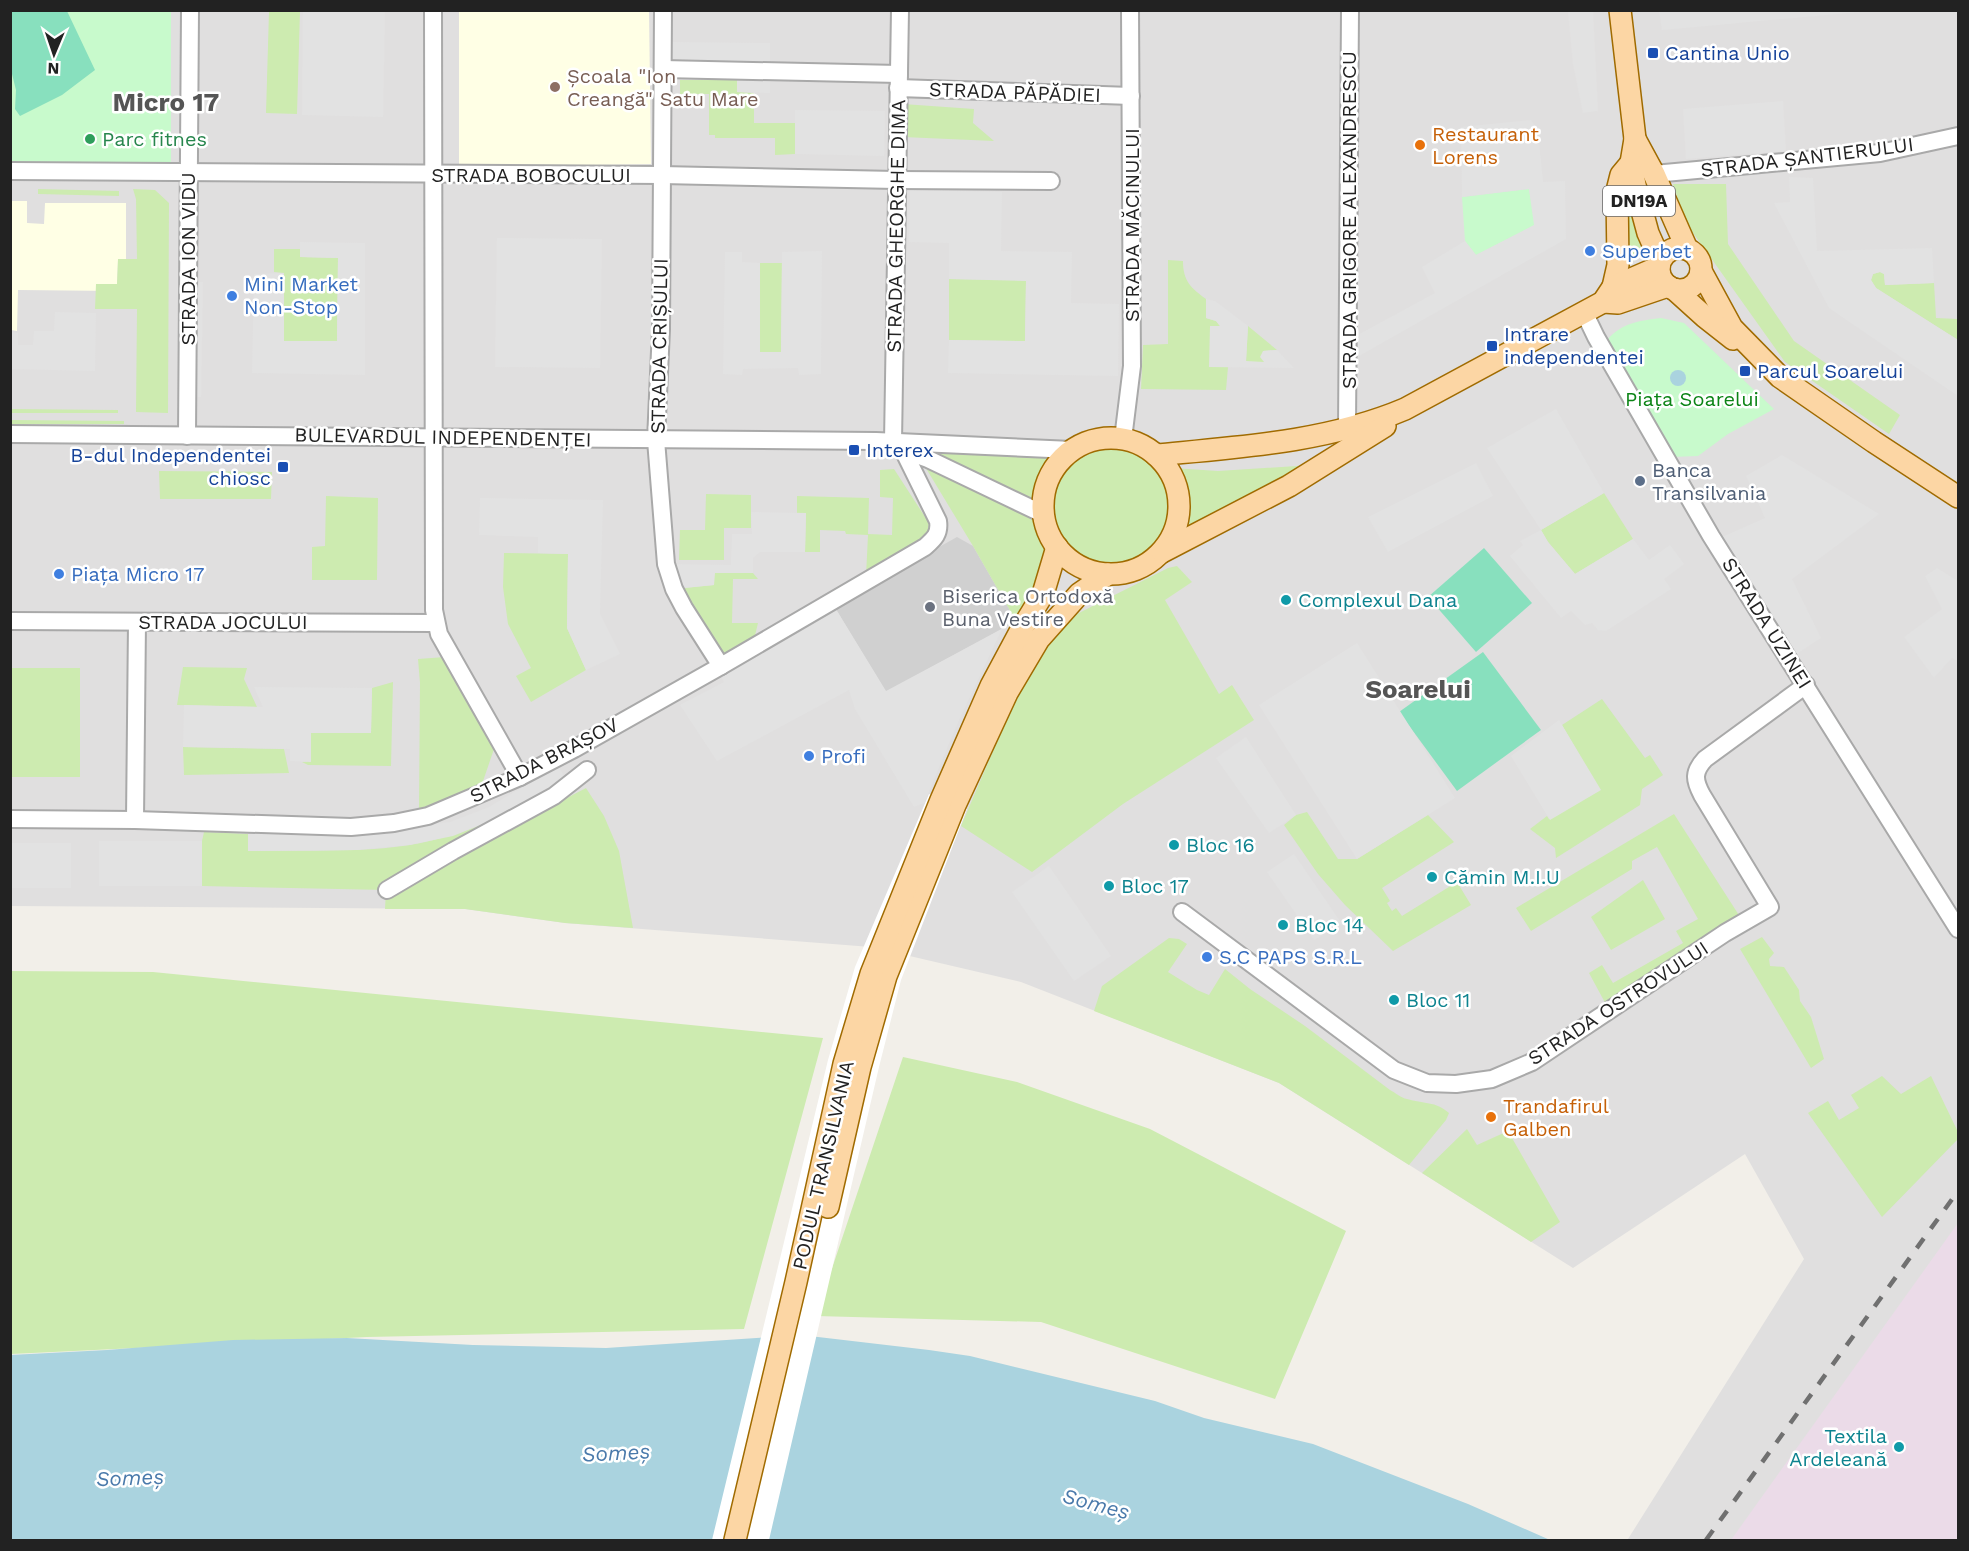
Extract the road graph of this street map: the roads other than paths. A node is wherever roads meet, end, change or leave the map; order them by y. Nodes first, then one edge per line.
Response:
1 (190, 10) edge
2 (433, 10) edge
3 (663, 10) edge
4 (900, 10) edge
5 (1130, 10) edge
6 (1350, 10) edge
7 (1620, 10) edge
8 (663, 69) junction
9 (898, 81) junction
10 (1131, 96) junction
11 (1959, 136) edge
12 (1635, 140) junction
13 (1631, 163) junction
14 (10, 171) edge
15 (188, 173) junction
16 (1654, 174) junction
17 (434, 175) junction
18 (662, 176) junction
19 (896, 180) junction
20 (1051, 181) dead end
21 (1687, 249) junction
22 (1701, 271) junction
23 (1665, 275) junction
24 (1600, 300) junction
25 (1758, 357) junction
26 (1457, 380) junction
27 (1347, 429) junction
28 (10, 434) edge
29 (187, 436) junction
30 (435, 437) junction
31 (1123, 439) junction
32 (656, 440) junction
33 (891, 444) junction
34 (1072, 450) junction
35 (1156, 455) junction
36 (1959, 497) edge
37 (1043, 514) junction
38 (1057, 547) junction
39 (1159, 554) junction
40 (1108, 574) junction
41 (10, 621) edge
42 (137, 622) junction
43 (435, 623) junction
44 (721, 666) junction
45 (1806, 685) junction
46 (587, 770) dead end
47 (520, 777) junction
48 (948, 802) junction
49 (10, 819) edge
50 (135, 820) junction
51 (387, 890) dead end
52 (1182, 912) dead end
53 (1959, 929) edge
54 (735, 1540) edge
55 (750, 1540) edge

1 - 15 street, STRADA ION VIDU
2 - 17 street
3 - 8 street, STRADA CRIȘULUI
4 - 9 street, STRADA GHEORGHE DIMA
5 - 10 street, STRADA MĂCINULUI
6 - 27 street, STRADA GRIGORE ALEXANDRESCU
7 - 12 main road, DN19A
8 - 9 street, STRADA PĂPĂDIEI
8 - 18 street, STRADA CRIȘULUI
9 - 10 street, STRADA PĂPĂDIEI
9 - 19 street, STRADA GHEORGHE DIMA
10 - 31 street, STRADA MĂCINULUI
11 - 16 street, STRADA ȘANTIERULUI
12 - 13 main road, DN19A
12 - 16 main road, DN19A
13 - 23 main road, DN19A
13 - 24 main road
14 - 15 street, STRADA BOBOCULUI
15 - 17 street, STRADA BOBOCULUI
15 - 29 street, STRADA ION VIDU
16 - 21 main road, DN19A
17 - 18 street, STRADA BOBOCULUI
17 - 30 street
18 - 19 street, STRADA BOBOCULUI
18 - 32 street, STRADA CRIȘULUI
19 - 20 street, STRADA BOBOCULUI
19 - 33 street, STRADA GHEORGHE DIMA
21 - 22 main road
21 - 23 main road
22 - 23 main road
22 - 25 main road
23 - 24 main road
23 - 25 main road
24 - 26 main road
24 - 45 street, STRADA UZINEI
25 - 36 main road
26 - 27 main road
26 - 39 main road
27 - 35 main road
28 - 29 street, BULEVARDUL INDEPENDENȚEI
29 - 30 street, BULEVARDUL INDEPENDENȚEI
30 - 32 street, BULEVARDUL INDEPENDENȚEI
30 - 43 street
31 - 34 main road, BULEVARDUL INDEPENDENȚEI
31 - 35 main road, BULEVARDUL INDEPENDENȚEI
32 - 33 street, BULEVARDUL INDEPENDENȚEI
32 - 44 street, STRADA CRIȘULUI
33 - 34 street, BULEVARDUL INDEPENDENȚEI
33 - 37 street, BULEVARDUL INDEPENDENȚEI
33 - 44 street, STRADA BRAȘOV
34 - 37 main road, BULEVARDUL INDEPENDENȚEI
35 - 39 main road, BULEVARDUL INDEPENDENȚEI
37 - 38 main road, BULEVARDUL INDEPENDENȚEI
38 - 40 main road, BULEVARDUL INDEPENDENȚEI
38 - 48 main road
39 - 40 main road, BULEVARDUL INDEPENDENȚEI
40 - 48 main road
41 - 42 street, STRADA JOCULUI
42 - 43 street, STRADA JOCULUI
42 - 50 street
43 - 47 street
44 - 47 street, STRADA BRAȘOV
45 - 52 street, STRADA OSTROVULUI
45 - 53 street, STRADA UZINEI
46 - 51 street
47 - 50 street, STRADA BRAȘOV
48 - 54 main road, PODUL TRANSILVANIA
48 - 55 main road, PODUL TRANSILVANIA
49 - 50 street, STRADA BRAȘOV

